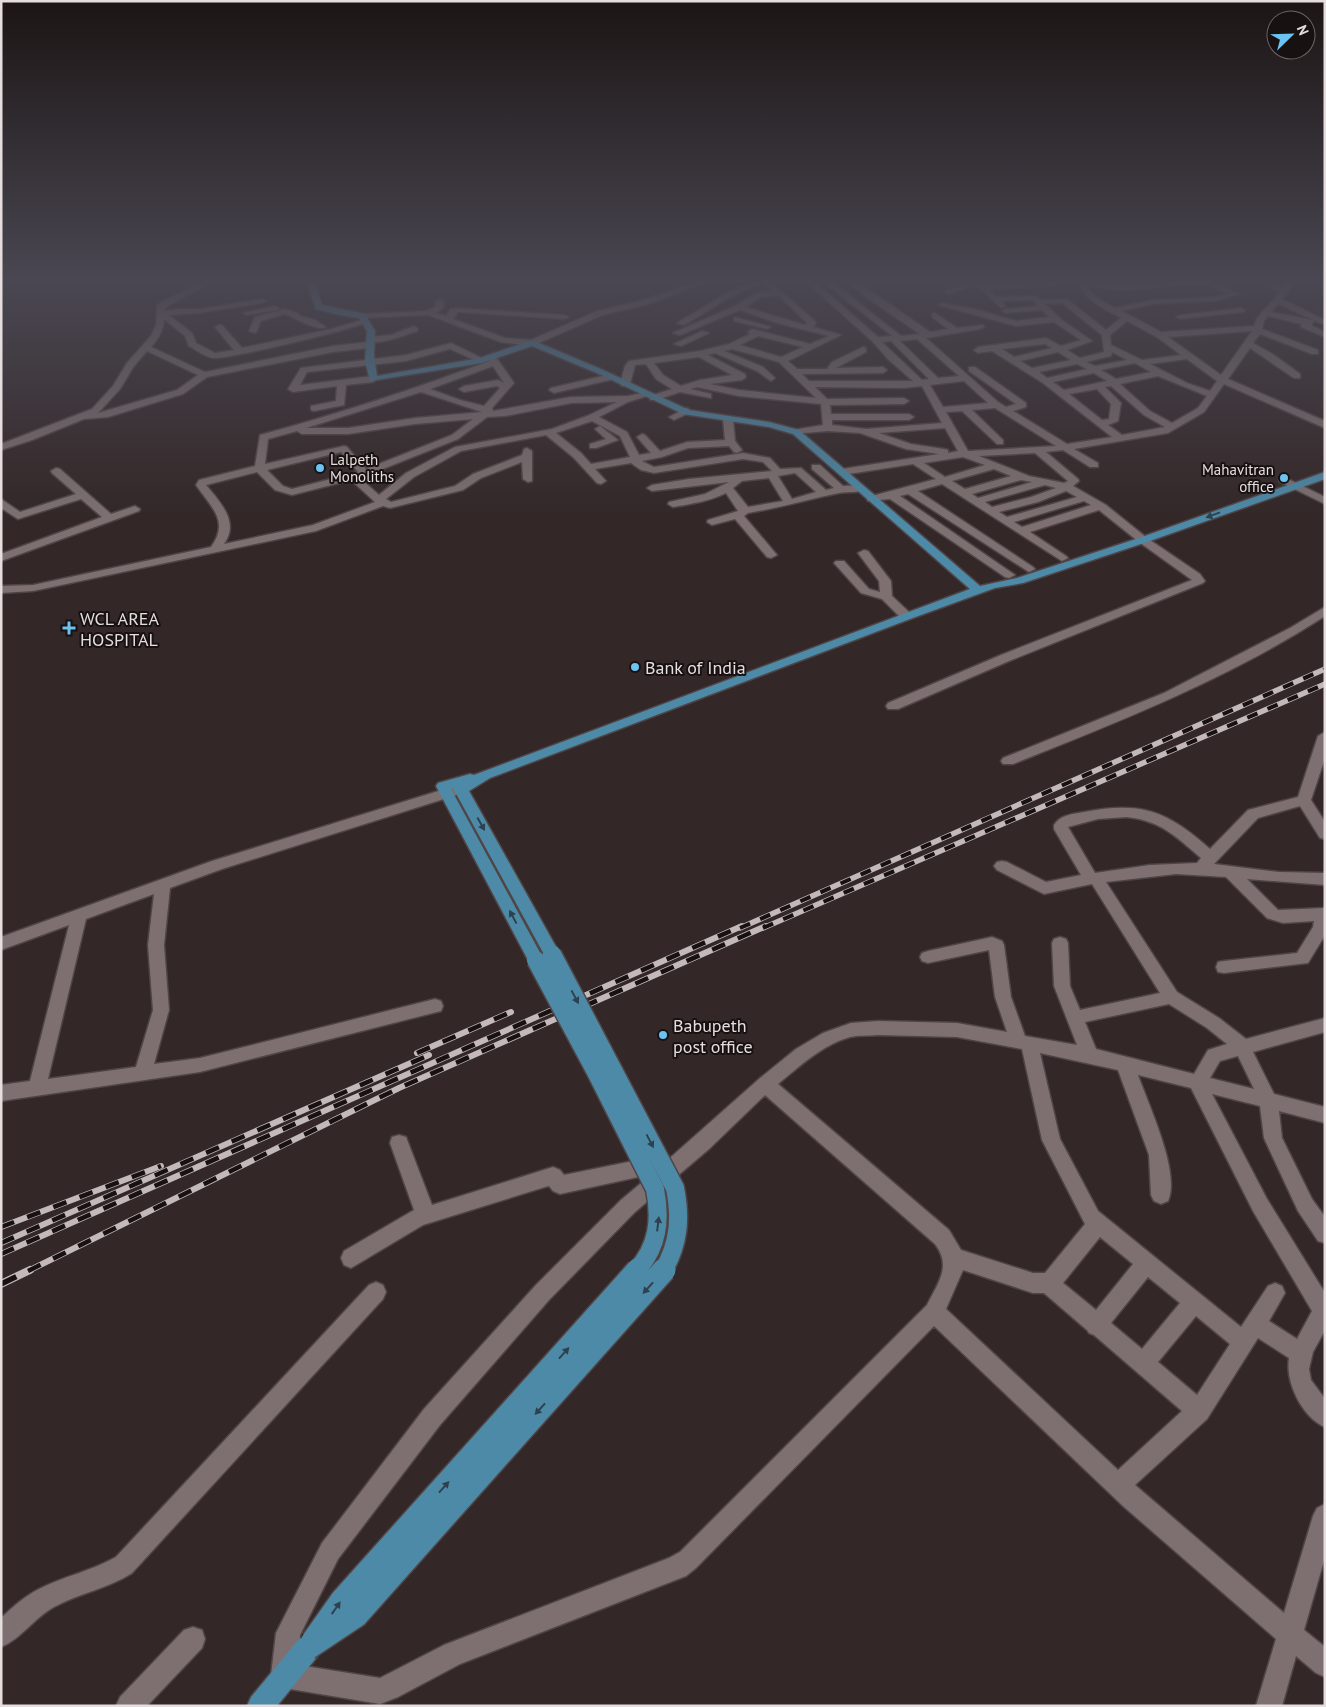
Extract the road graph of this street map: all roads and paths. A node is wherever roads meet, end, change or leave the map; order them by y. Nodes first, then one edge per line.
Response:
1 (490, 359) edge
2 (135, 360) edge
3 (172, 360) edge
4 (285, 360) edge
5 (370, 360) edge
6 (395, 360) edge
7 (486, 360) edge
8 (488, 360) edge
9 (572, 360) edge
10 (659, 360) edge
11 (711, 360) edge
12 (738, 360) edge
13 (782, 360) edge
14 (844, 360) edge
15 (893, 360) edge
16 (916, 360) edge
17 (948, 360) edge
18 (1013, 360) edge
19 (1081, 360) joint
20 (1135, 360) edge
21 (1159, 360) edge
22 (1194, 360) edge
23 (1237, 360) edge
24 (1275, 360) edge
25 (649, 361) junction
26 (1140, 362) junction
27 (370, 363) junction
28 (972, 369) dead end
29 (883, 370) dead end
30 (1096, 370) junction
31 (830, 371) junction
32 (1033, 371) junction
33 (794, 372) junction
34 (1159, 373) junction
35 (204, 375) junction
36 (611, 376) junction
37 (742, 376) junction
38 (1297, 376) dead end
39 (770, 378) dead end
40 (967, 378) junction
41 (373, 379) junction
42 (1222, 380) junction
43 (936, 381) junction
44 (1046, 381) junction
45 (922, 383) junction
46 (1114, 383) junction
47 (342, 384) junction
48 (625, 384) junction
49 (697, 384) junction
50 (806, 384) junction
51 (1099, 386) junction
52 (506, 387) junction
53 (420, 388) junction
54 (464, 389) dead end
55 (554, 390) dead end
56 (679, 390) junction
57 (739, 393) junction
58 (1064, 393) junction
59 (1210, 394) junction
60 (649, 396) junction
61 (629, 399) junction
62 (904, 401) dead end
63 (314, 408) dead end
64 (1002, 408) junction
65 (965, 409) junction
66 (826, 410) junction
67 (941, 410) junction
68 (485, 412) junction
69 (686, 412) junction
70 (1298, 412) junction
71 (1317, 412) dead end
72 (84, 417) junction
73 (909, 417) dead end
74 (674, 418) dead end
75 (587, 419) junction
76 (728, 419) junction
77 (1100, 423) junction
78 (949, 425) junction
79 (1325, 425) edge
80 (1172, 427) junction
81 (828, 428) junction
82 (283, 431) junction
83 (796, 432) junction
84 (862, 432) junction
85 (552, 434) junction
86 (642, 437) dead end
87 (1121, 439) junction
88 (1000, 442) dead end
89 (732, 443) junction
90 (593, 446) dead end
91 (1, 447) edge
92 (1063, 447) junction
93 (1037, 450) junction
94 (963, 454) junction
95 (658, 455) junction
96 (743, 456) junction
97 (526, 457) junction
98 (630, 460) junction
99 (916, 462) junction
100 (1094, 465) dead end
101 (994, 466) junction
102 (1325, 466) edge
103 (260, 467) junction
104 (589, 467) junction
105 (816, 468) dead end
106 (56, 471) dead end
107 (842, 472) junction
108 (364, 473) junction
109 (775, 474) junction
110 (1325, 475) edge
111 (1022, 476) junction
112 (352, 477) junction
113 (740, 478) junction
114 (528, 479) dead end
115 (943, 480) junction
116 (1284, 480) junction
117 (601, 481) dead end
118 (1045, 482) junction
119 (1294, 485) junction
120 (1067, 487) junction
121 (652, 488) dead end
122 (728, 488) junction
123 (860, 488) junction
124 (841, 489) junction
125 (910, 490) junction
126 (823, 493) junction
127 (964, 493) junction
128 (83, 495) junction
129 (892, 495) junction
130 (1087, 497) junction
131 (872, 499) junction
132 (381, 501) junction
133 (978, 501) junction
134 (1325, 501) edge
135 (1, 502) edge
136 (789, 503) junction
137 (672, 504) dead end
138 (1100, 506) junction
139 (135, 508) dead end
140 (991, 511) junction
141 (741, 513) junction
142 (109, 518) junction
143 (1006, 521) junction
144 (712, 522) dead end
145 (1021, 531) junction
146 (1138, 537) junction
147 (214, 550) junction
148 (864, 553) dead end
149 (772, 555) dead end
150 (1, 558) edge
151 (1062, 558) junction
152 (840, 563) dead end
153 (1029, 569) junction
154 (1009, 576) junction
155 (993, 585) junction
156 (1, 590) edge
157 (978, 590) junction
158 (886, 597) junction
159 (1325, 611) edge
160 (906, 616) junction
161 (893, 706) dead end
162 (1325, 736) edge
163 (1008, 761) dead end
164 (452, 788) junction
165 (1304, 800) junction
166 (1325, 834) edge
167 (1206, 863) junction
168 (1002, 866) dead end
169 (1231, 872) junction
170 (1094, 878) junction
171 (1325, 879) edge
172 (163, 885) junction
173 (1324, 914) edge
174 (79, 916) junction
175 (1, 935) edge
176 (1060, 943) dead end
177 (1, 944) edge
178 (928, 957) dead end
179 (1224, 967) dead end
180 (1171, 997) junction
181 (435, 1006) dead end
182 (1074, 1018) junction
183 (1324, 1026) edge
184 (1024, 1042) junction
185 (1242, 1046) junction
186 (1089, 1054) junction
187 (1125, 1064) junction
188 (143, 1073) junction
189 (766, 1084) junction
190 (1198, 1084) junction
191 (37, 1088) junction
192 (1, 1093) edge
193 (1269, 1102) junction
194 (1323, 1116) edge
195 (399, 1143) dead end
196 (684, 1159) junction
197 (1161, 1195) dead end
198 (426, 1215) junction
199 (1098, 1224) junction
200 (1325, 1234) edge
201 (952, 1257) junction
202 (350, 1258) dead end
203 (1146, 1263) junction
204 (1049, 1284) junction
205 (376, 1292) dead end
206 (1275, 1293) dead end
207 (1194, 1302) junction
208 (934, 1312) junction
209 (1096, 1326) junction
210 (1249, 1333) junction
211 (1302, 1354) junction
212 (1144, 1363) junction
213 (1199, 1411) junction
214 (1325, 1416) edge
215 (1118, 1485) junction
216 (1325, 1516) edge
217 (1291, 1633) junction
218 (1, 1635) edge
219 (194, 1639) dead end
220 (1325, 1664) edge
221 (284, 1675) junction
222 (129, 1706) edge
223 (260, 1706) edge
224 (1269, 1706) edge

1 - 52 street
2 - 72 street
3 - 35 street
4 - 35 street
5 - 27 main road
6 - 27 street
7 - 41 main road
8 - 53 street
9 - 36 main road
10 - 25 street
11 - 37 street
12 - 39 street
13 - 33 street
14 - 31 street
15 - 45 street
16 - 43 street
17 - 40 street
18 - 32 street
19 - 30 street
19 - 32 street
20 - 26 street
21 - 26 street
22 - 42 street
23 - 42 street
24 - 38 street
25 - 48 street
25 - 56 street
26 - 30 street
26 - 34 street
27 - 41 main road
27 - 47 street
28 - 64 street
29 - 31 street
30 - 44 street
30 - 46 street
31 - 33 street
32 - 44 street
33 - 50 street
34 - 46 street
34 - 59 street
35 - 72 street
36 - 48 main road
36 - 55 street
37 - 49 street
37 - 57 street
40 - 43 street
40 - 64 street
41 - 47 street
42 - 59 street
42 - 70 street
43 - 45 street
44 - 58 street
45 - 50 street
45 - 67 street
46 - 51 street
46 - 80 street
47 - 63 street
48 - 60 main road
49 - 56 street
49 - 57 street
50 - 66 street
51 - 58 street
51 - 77 street
52 - 54 street
52 - 68 street
53 - 68 street
53 - 82 street
56 - 60 street
56 - 66 street
57 - 66 street
58 - 77 street
59 - 80 street
60 - 61 street
60 - 69 main road
61 - 68 street
61 - 75 street
62 - 66 street
64 - 65 street
64 - 92 street
65 - 67 street
65 - 88 street
66 - 73 street
66 - 81 street
67 - 78 street
68 - 82 street
68 - 108 street
69 - 74 street
69 - 76 main road
70 - 71 street
70 - 79 street
72 - 91 street
75 - 85 street
75 - 90 street
75 - 98 street
76 - 83 main road
76 - 89 street
77 - 87 street
78 - 84 street
78 - 94 street
80 - 87 street
81 - 83 street
81 - 84 street
82 - 103 street
83 - 107 main road
84 - 94 street
85 - 97 street
85 - 104 street
85 - 132 street
86 - 95 street
87 - 92 street
89 - 95 street
89 - 96 street
92 - 93 street
92 - 100 street
93 - 94 street
93 - 120 street
94 - 99 street
94 - 101 street
95 - 98 street
96 - 98 street
96 - 109 street
97 - 114 street
97 - 132 street
98 - 104 street
99 - 107 street
99 - 115 street
101 - 111 street
101 - 115 street
102 - 116 main road
103 - 108 street
103 - 112 street
103 - 147 street
104 - 117 street
105 - 124 street
106 - 128 street
107 - 123 main road
108 - 112 street
109 - 113 street
109 - 126 street
109 - 136 street
110 - 119 main road
111 - 118 street
111 - 127 street
112 - 132 street
113 - 121 street
113 - 122 street
115 - 125 street
115 - 127 street
116 - 119 street
116 - 146 main road
118 - 120 street
118 - 133 street
119 - 134 street
119 -> 146 main road
120 - 130 street
120 - 140 street
122 - 137 street
122 - 141 street
123 - 124 street
123 - 131 main road
124 - 126 street
125 - 129 street
125 - 153 street
126 - 136 street
127 - 133 street
128 - 135 street
128 - 142 street
129 - 131 street
129 - 154 street
130 - 138 street
130 - 143 street
131 - 157 main road
132 - 147 street
133 - 140 street
136 - 141 street
138 - 145 street
138 - 146 street
139 - 142 street
140 - 143 street
141 - 144 street
141 - 149 street
142 - 150 street
143 - 145 street
145 - 151 street
146 - 151 main road
146 - 155 main road
146 - 161 street
147 - 156 street
148 - 158 street
151 - 153 main road
152 - 158 street
153 - 154 main road
154 - 155 main road
155 - 157 main road
157 - 160 main road
158 - 160 street
159 - 163 street
160 - 164 main road
162 - 165 street
164 - 172 street
164 - 175 street
164 - 221 main road, bridge
165 - 166 street
165 - 167 street
167 - 169 street
167 - 170 street
167 - 170 street
168 - 170 street
169 - 171 street
169 - 173 street
170 - 180 street
172 - 174 street
172 - 188 street
173 - 179 street
174 - 177 street
174 - 191 street
176 - 182 street
178 - 184 street
180 - 182 street
180 - 185 street
181 - 188 street
182 - 186 street
183 - 185 street
184 - 186 street
184 - 189 street
184 - 199 street
185 - 190 street
185 - 193 street
186 - 187 street
187 - 190 street
187 - 197 street
188 - 191 street
189 - 196 street
189 - 201 street
190 - 193 street
190 - 211 street
191 - 192 street
193 - 194 street
193 - 200 street
195 - 198 street
196 - 198 street
196 - 221 street
198 - 202 street
199 - 203 street
199 - 204 street
201 - 204 street
201 - 208 street
203 - 207 street
203 - 209 street
204 - 209 street
205 - 218 street
206 - 210 street
207 - 210 street
207 - 212 street
208 - 215 street
208 - 221 street
209 - 212 street
210 - 211 street
210 - 213 street
211 - 214 street
212 - 213 street
213 - 215 street
215 - 217 street
216 - 217 street
217 - 220 street
217 - 224 street
219 - 222 street
221 - 223 main road

